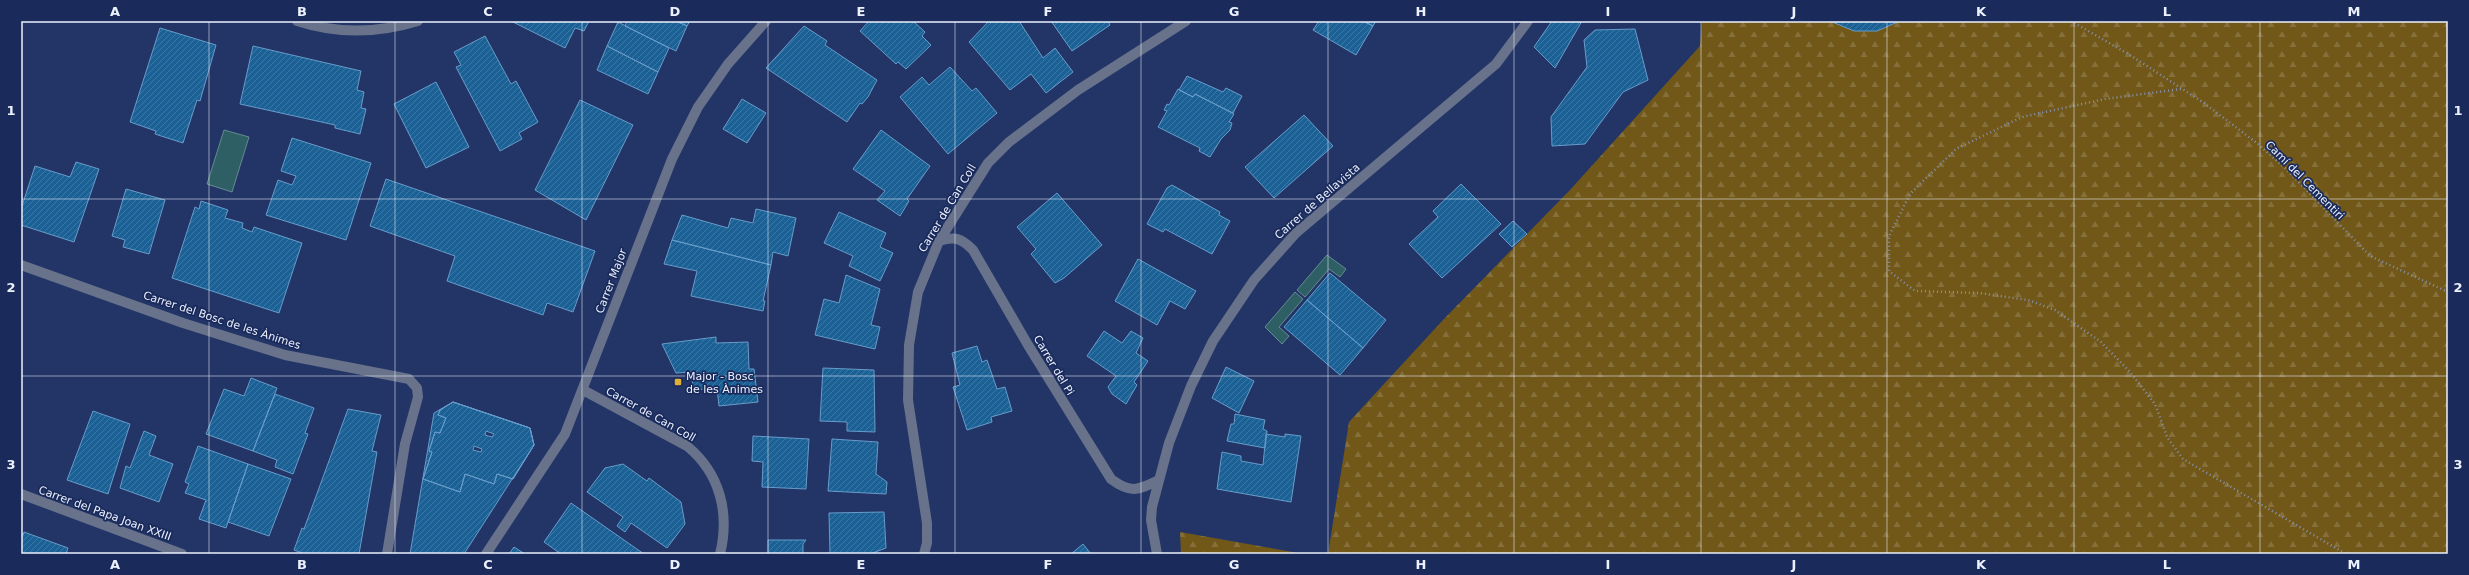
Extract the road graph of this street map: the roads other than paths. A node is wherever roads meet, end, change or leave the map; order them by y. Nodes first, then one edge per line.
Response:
1 (297, 21) edge
2 (418, 21) edge
3 (766, 21) edge
4 (1186, 21) edge
5 (1528, 21) edge
6 (939, 242) junction
7 (21, 265) edge
8 (583, 390) junction
9 (1159, 480) junction
10 (21, 494) edge
11 (182, 554) edge
12 (387, 554) edge
13 (486, 554) edge
14 (720, 554) edge
15 (924, 554) edge
16 (1157, 554) edge

1 - 2 street
3 - 8 street, Carrer Major
4 - 6 street, Carrer de Can Coll
5 - 9 street, Carrer de Bellavista
6 - 9 street, Carrer del Pi
6 - 15 street, Carrer de Can Coll
7 - 12 street, Carrer del Bosc de les Ànimes
8 - 13 street, Carrer Major
8 - 14 street, Carrer de Can Coll
9 - 16 street, Carrer de Bellavista
10 - 11 street, Carrer del Papa Joan XXIII

